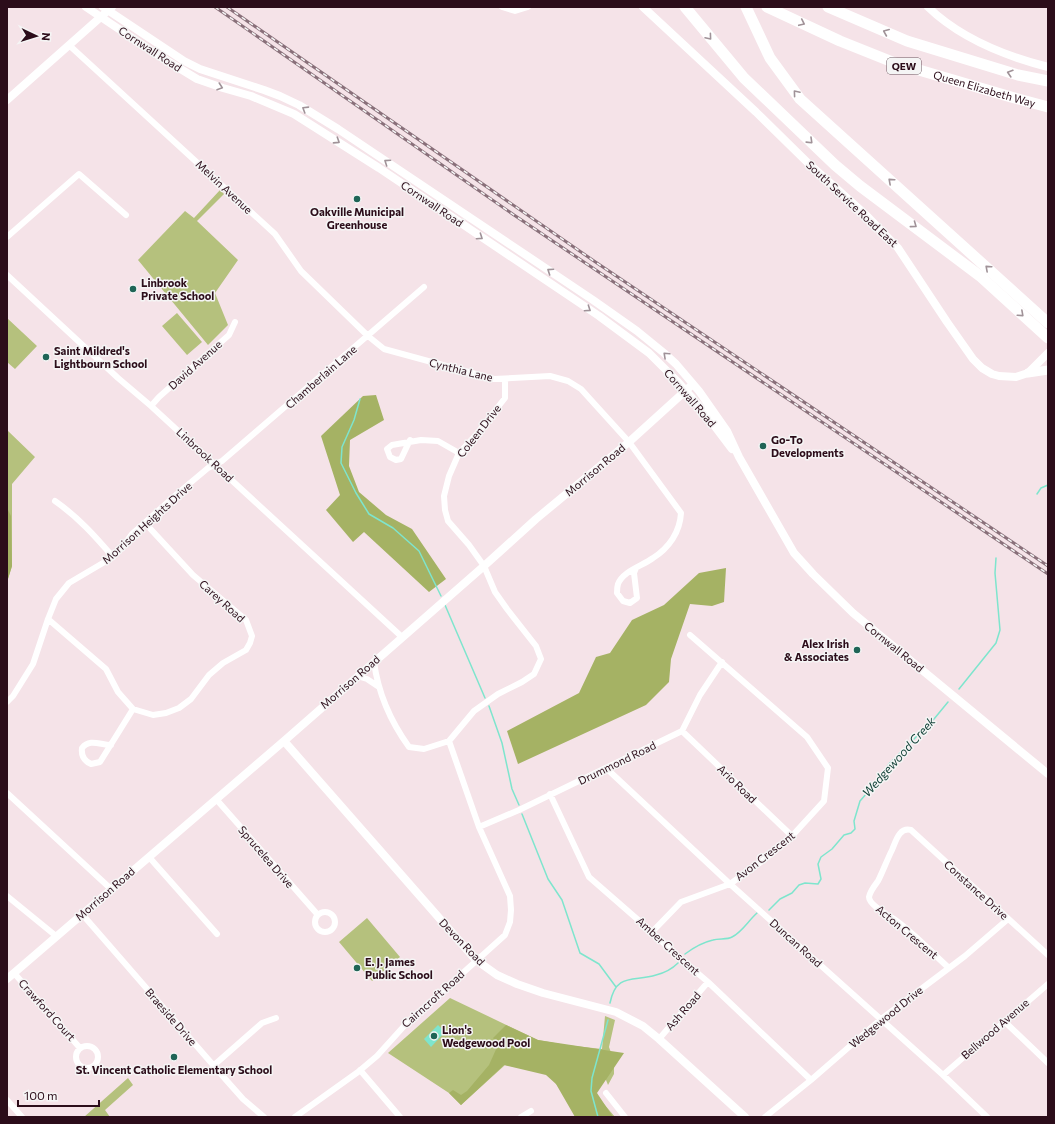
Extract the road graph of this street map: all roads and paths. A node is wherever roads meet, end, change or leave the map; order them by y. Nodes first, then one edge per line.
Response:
1 (86, 7) edge
2 (502, 7) edge
3 (528, 7) edge
4 (643, 7) edge
5 (685, 7) edge
6 (741, 7) edge
7 (746, 7) edge
8 (767, 7) edge
9 (828, 7) edge
10 (928, 7) edge
11 (108, 8) edge
12 (101, 16) junction
13 (749, 20) junction
14 (70, 46) junction
15 (1048, 67) edge
16 (1048, 81) edge
17 (7, 100) edge
18 (1048, 106) edge
19 (126, 215) dead end
20 (7, 237) edge
21 (7, 275) edge
22 (424, 286) dead end
23 (1007, 286) junction
24 (1048, 311) edge
25 (235, 322) dead end
26 (1048, 323) edge
27 (368, 336) junction
28 (1048, 338) edge
29 (1048, 353) edge
30 (1048, 370) edge
31 (1028, 373) junction
32 (505, 379) junction
33 (693, 384) junction
34 (686, 390) junction
35 (152, 406) junction
36 (410, 440) dead end
37 (629, 442) junction
38 (459, 453) junction
39 (739, 457) junction
40 (216, 464) junction
41 (55, 501) dead end
42 (145, 523) junction
43 (113, 557) junction
44 (484, 566) junction
45 (636, 568) junction
46 (48, 619) junction
47 (690, 635) dead end
48 (402, 637) junction
49 (374, 662) junction
50 (722, 662) junction
51 (358, 676) junction
52 (379, 686) junction
53 (7, 702) edge
54 (133, 709) junction
55 (682, 731) junction
56 (284, 741) junction
57 (449, 741) junction
58 (111, 745) junction
59 (606, 768) junction
60 (1048, 774) edge
61 (7, 793) edge
62 (550, 794) junction
63 (216, 799) junction
64 (479, 828) junction
65 (903, 830) joint
66 (792, 836) junction
67 (149, 857) junction
68 (730, 884) junction
69 (111, 889) junction
70 (7, 896) edge
71 (82, 914) junction
72 (318, 915) dead end
73 (1008, 919) junction
74 (652, 932) junction
75 (217, 934) dead end
76 (56, 936) junction
77 (1048, 955) edge
78 (476, 960) junction
79 (949, 968) junction
80 (14, 973) junction
81 (7, 979) edge
82 (708, 982) junction
83 (1048, 984) edge
84 (276, 1018) dead end
85 (880, 1020) junction
86 (1004, 1021) junction
87 (659, 1039) junction
88 (80, 1048) dead end
89 (1048, 1063) edge
90 (213, 1066) junction
91 (360, 1070) junction
92 (943, 1075) junction
93 (811, 1080) junction
94 (606, 1093) dead end
95 (7, 1100) edge
96 (531, 1111) dead end
97 (22, 1117) edge
98 (264, 1117) edge
99 (295, 1117) edge
100 (400, 1117) edge
101 (521, 1117) edge
102 (625, 1117) edge
103 (745, 1117) edge
104 (765, 1117) edge
105 (987, 1117) edge

1 - 12 street, Cornwall Road
2 - 3 street
4 - 31 street, South Service Road East
5 -> 28 highway
6 - 13 street
7 - 13 highway
8 -> 18 highway, Queen Elizabeth Way / QEW
16 -> 9 highway, Queen Elizabeth Way / QEW
10 - 15 street
11 - 12 street
33 -> 11 street, Cornwall Road
12 - 14 street
12 -> 34 street, Cornwall Road
23 -> 13 highway
14 - 17 street
14 - 27 street, Melvin Avenue
19 - 20 street
21 - 35 street, Linbrook Road
22 - 27 street, Chamberlain Lane
23 - 24 highway
23 - 26 highway
25 - 35 street, David Avenue
27 - 32 street, Cynthia Lane
27 - 40 street, Chamberlain Lane
29 - 31 street
30 - 31 main road
32 - 37 street, Cynthia Lane
32 - 38 street, Coleen Drive
33 - 34 street, Morrison Road
33 - 39 street, Cornwall Road
34 - 37 street, Morrison Road
34 - 39 street, Cornwall Road
35 - 40 street, Linbrook Road
36 - 38 street
37 - 44 street, Morrison Road
37 - 45 street, Cynthia Lane
38 - 44 street, Coleen Drive
39 - 60 street, Cornwall Road
40 - 42 street, Morrison Heights Drive
40 - 48 street, Linbrook Road
41 - 43 street
42 - 43 street, Morrison Heights Drive
42 - 54 street, Carey Road
43 - 46 street, Morrison Heights Drive
44 - 48 street, Morrison Road
44 - 57 street, Coleen Drive
45 - 45 street
46 - 53 street, Morrison Heights Drive
46 - 54 street
47 - 50 street, Avon Crescent
48 - 49 street, Morrison Road
49 - 51 street, Morrison Road
49 - 52 street
50 - 55 street
50 - 66 street, Avon Crescent
51 - 52 street
51 - 56 street, Morrison Road
52 - 57 street
54 - 58 street
55 - 59 street, Drummond Road
55 - 66 street, Ario Road
56 - 63 street, Morrison Road
56 - 78 street, Devon Road
57 - 64 street, Cairncroft Road
58 - 58 street
59 - 62 street, Drummond Road
59 - 68 street, Duncan Road
61 - 69 street
62 - 64 street, Drummond Road
62 - 74 street, Amber Crescent
63 - 67 street, Morrison Road
63 - 72 street, Sprucelea Drive
64 - 78 street, Cairncroft Road
65 - 73 street, Constance Drive
65 - 79 street, Acton Crescent
66 - 68 street, Avon Crescent
67 - 69 street, Morrison Road
67 - 75 street
68 - 74 street, Avon Crescent
68 - 85 street, Duncan Road
69 - 71 street, Morrison Road
70 - 76 street
71 - 76 street, Morrison Road
71 - 90 street, Braeside Drive
73 - 77 street, Constance Drive
73 - 79 street, Wedgewood Drive
74 - 82 street, Amber Crescent
76 - 80 street, Morrison Road
78 - 87 street, Devon Road
78 - 91 street, Cairncroft Road
79 - 85 street, Wedgewood Drive
80 - 81 street, Morrison Road
80 - 88 street, Crawford Court
82 - 87 street, Ash Road
82 - 93 street, Amber Crescent
83 - 86 street, Bellwood Avenue
84 - 90 street
85 - 92 street, Duncan Road
85 - 93 street, Wedgewood Drive
86 - 89 street
86 - 92 street, Bellwood Avenue
87 - 103 street, Devon Road
90 - 98 street, Braeside Drive
91 - 99 street, Cairncroft Road
91 - 100 street
92 - 105 street, Duncan Road
93 - 104 street, Wedgewood Drive
94 - 102 street
95 - 97 street
96 - 101 street

